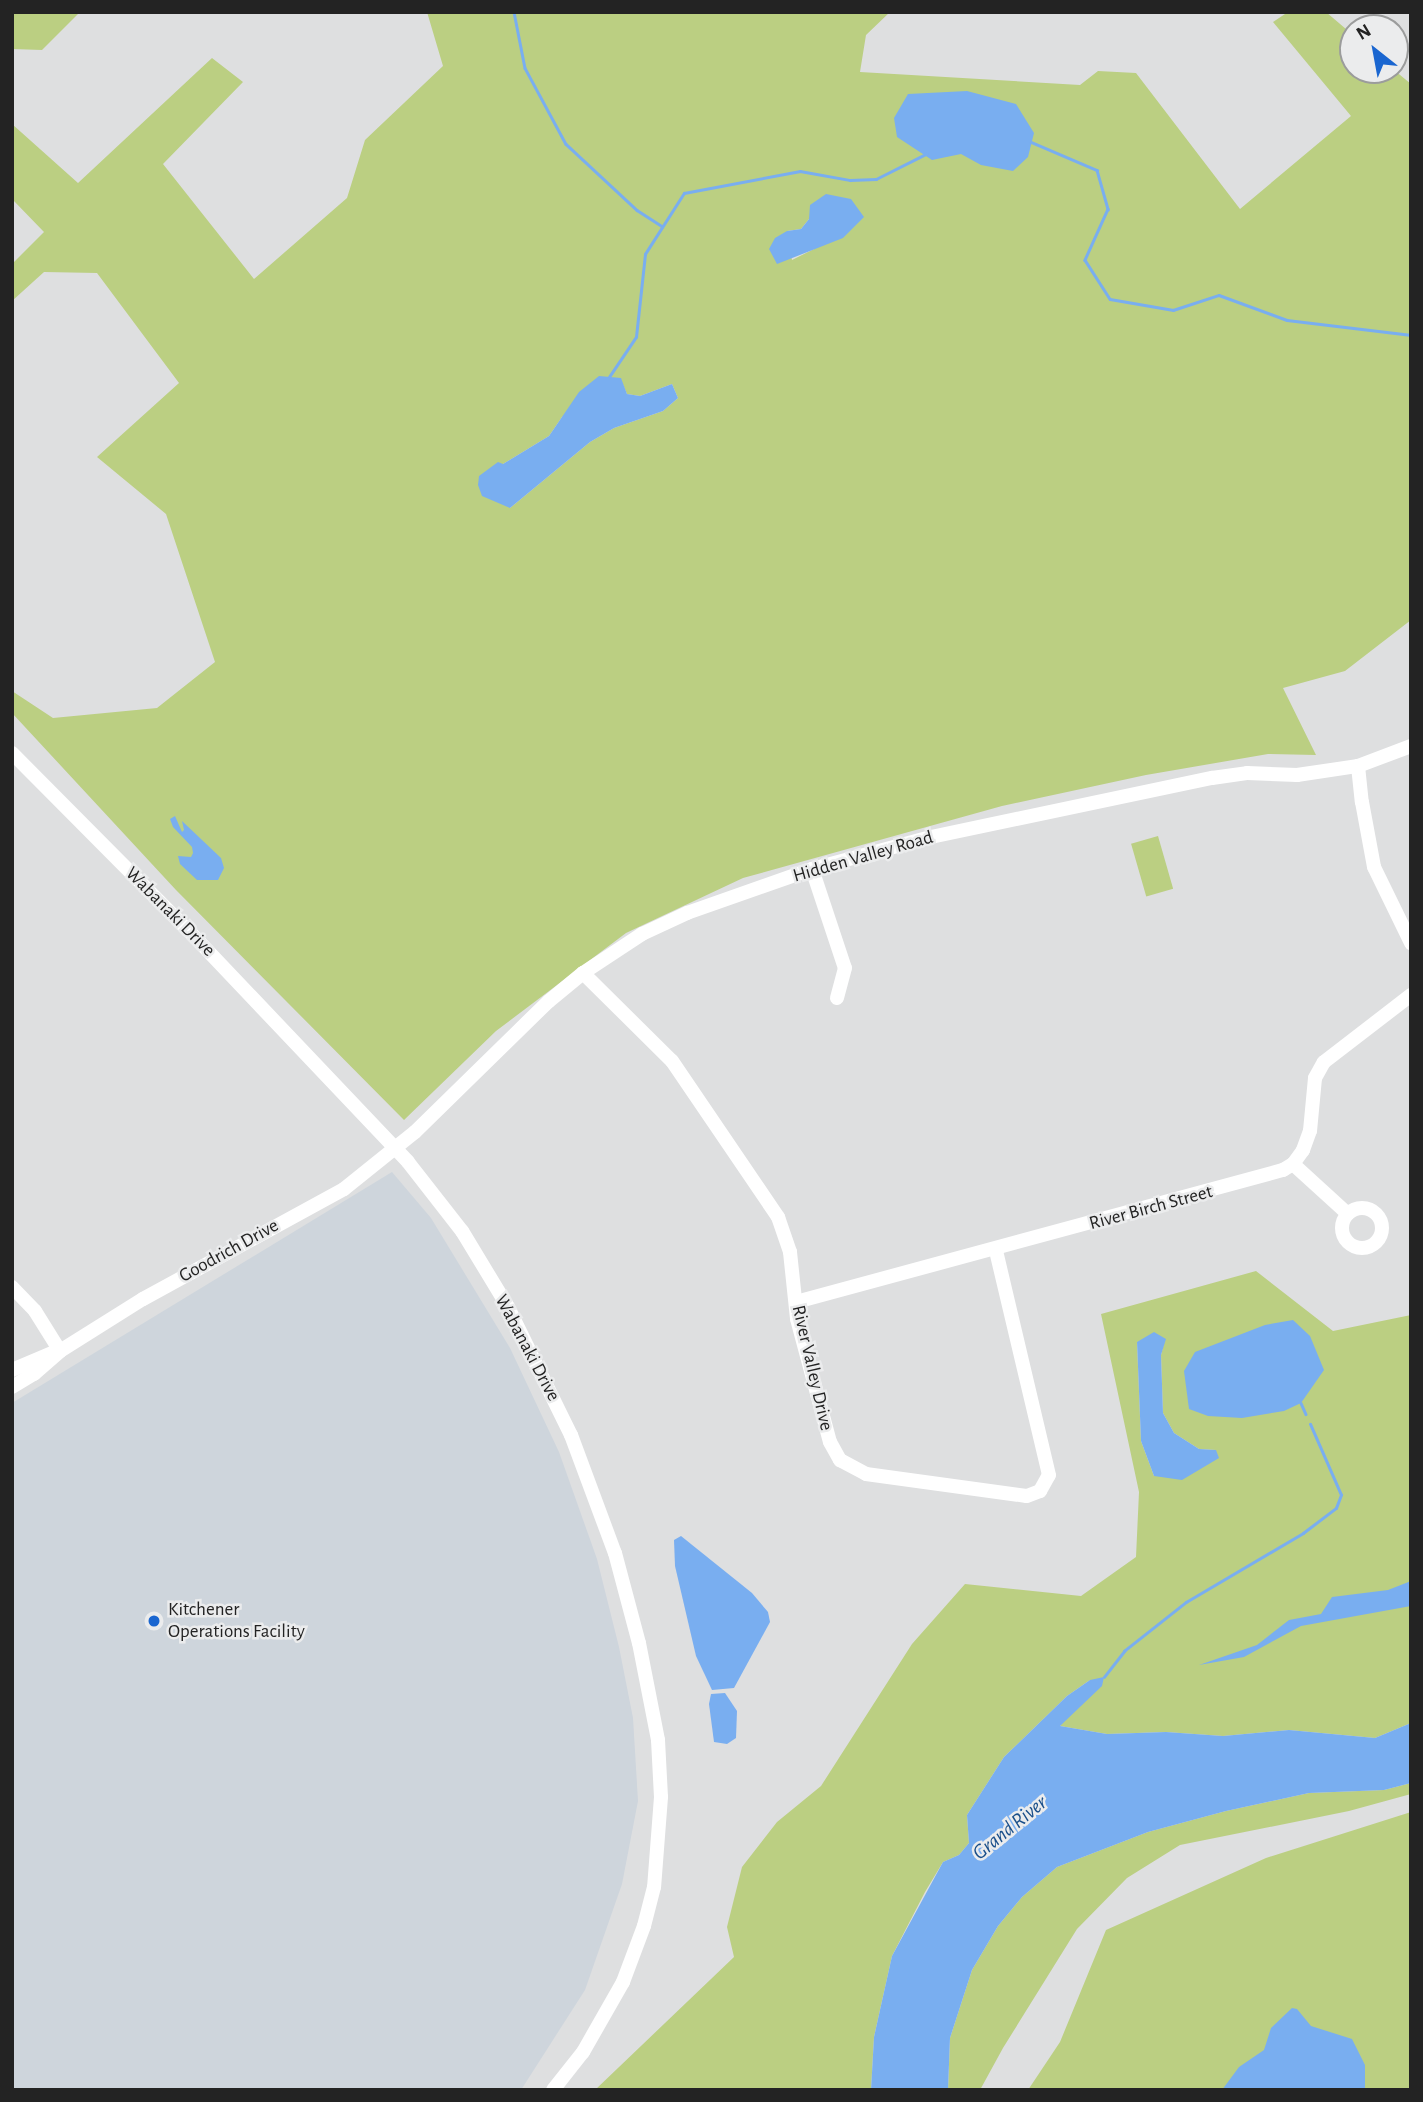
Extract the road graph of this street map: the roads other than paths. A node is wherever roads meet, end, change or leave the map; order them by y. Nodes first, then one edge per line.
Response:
1 (1411, 746) edge
2 (12, 752) edge
3 (1359, 766) junction
4 (812, 869) junction
5 (1411, 943) edge
6 (583, 973) junction
7 (1411, 995) edge
8 (837, 998) dead end
9 (396, 1148) junction
10 (1293, 1164) junction
11 (1348, 1214) dead end
12 (996, 1250) junction
13 (12, 1287) edge
14 (796, 1302) junction
15 (60, 1351) junction
16 (12, 1370) edge
17 (12, 1387) edge
18 (553, 2090) edge

1 - 3 street, Hidden Valley Road
2 - 9 street, Wabanaki Drive
3 - 4 street, Hidden Valley Road
3 - 5 street
4 - 6 street, Hidden Valley Road
4 - 8 street
6 - 9 street, Hidden Valley Road
6 - 14 street, River Valley Drive
7 - 10 street
9 - 15 street, Goodrich Drive
9 - 18 street, Wabanaki Drive
10 - 11 street
10 - 12 street, River Birch Street
12 - 14 street, River Birch Street
12 - 14 street, River Valley Drive
13 - 15 street
15 - 16 street, Goodrich Drive
15 - 17 street, Goodrich Drive

